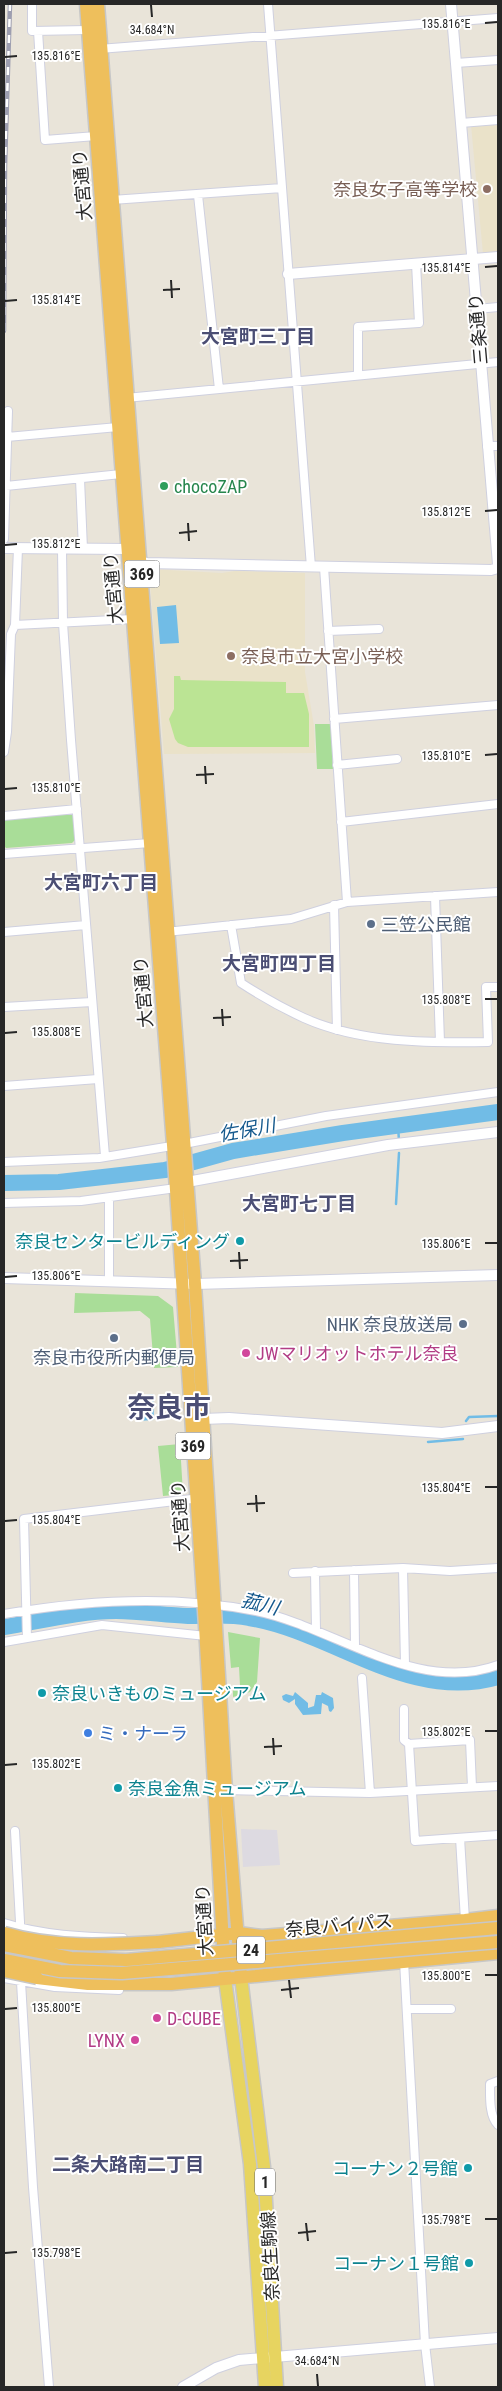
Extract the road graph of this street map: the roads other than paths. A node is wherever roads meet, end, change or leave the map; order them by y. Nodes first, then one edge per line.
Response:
1 (32, 4) edge
2 (86, 4) edge
3 (98, 4) edge
4 (268, 4) edge
5 (451, 4) edge
6 (498, 18) edge
7 (452, 22) junction
8 (87, 30) junction
9 (38, 31) junction
10 (271, 37) junction
11 (95, 50) junction
12 (498, 60) edge
13 (456, 63) junction
14 (498, 120) edge
15 (461, 123) junction
16 (96, 136) junction
17 (282, 188) junction
18 (198, 194) junction
19 (112, 200) junction
20 (498, 257) edge
21 (472, 258) junction
22 (416, 263) junction
23 (288, 274) junction
24 (498, 307) edge
25 (477, 310) junction
26 (498, 362) edge
27 (481, 364) junction
28 (358, 375) junction
29 (297, 382) junction
30 (220, 389) junction
31 (122, 398) junction
32 (8, 411) dead end
33 (118, 427) junction
34 (7, 437) junction
35 (487, 446) junction
36 (498, 446) edge
37 (121, 474) junction
38 (80, 479) junction
39 (6, 486) junction
40 (497, 533) edge
41 (4, 539) edge
42 (4, 548) edge
43 (18, 548) junction
44 (62, 549) junction
45 (83, 549) junction
46 (127, 549) junction
47 (141, 562) junction
48 (312, 566) junction
49 (498, 566) edge
50 (324, 567) junction
51 (133, 619) junction
52 (63, 623) junction
53 (15, 625) junction
54 (379, 629) dead end
55 (328, 631) junction
56 (498, 705) edge
57 (334, 719) junction
58 (4, 752) edge
59 (396, 759) dead end
60 (337, 765) junction
61 (498, 804) edge
62 (77, 810) junction
63 (4, 816) edge
64 (342, 822) junction
65 (150, 843) junction
66 (80, 848) junction
67 (4, 854) edge
68 (498, 892) edge
69 (435, 896) junction
70 (347, 902) junction
71 (334, 905) junction
72 (86, 925) junction
73 (231, 925) junction
74 (4, 932) edge
75 (162, 932) junction
76 (498, 987) edge
77 (92, 1002) junction
78 (4, 1007) edge
79 (337, 1030) junction
80 (440, 1042) junction
81 (98, 1079) junction
82 (4, 1086) edge
83 (498, 1092) edge
84 (498, 1132) edge
85 (179, 1147) junction
86 (105, 1156) junction
87 (4, 1162) edge
88 (181, 1183) junction
89 (109, 1198) junction
90 (4, 1203) edge
91 (498, 1275) edge
92 (4, 1278) edge
93 (110, 1282) junction
94 (182, 1284) junction
95 (195, 1284) junction
96 (203, 1419) junction
97 (498, 1426) edge
98 (203, 1498) junction
99 (403, 1568) junction
100 (498, 1568) edge
101 (354, 1570) junction
102 (315, 1572) junction
103 (293, 1573) dead end
104 (209, 1606) junction
105 (26, 1610) junction
106 (4, 1614) edge
107 (209, 1629) junction
108 (316, 1630) junction
109 (27, 1638) junction
110 (4, 1642) edge
111 (355, 1646) junction
112 (405, 1665) junction
113 (498, 1665) edge
114 (362, 1678) dead end
115 (404, 1709) dead end
116 (409, 1744) junction
117 (498, 1786) edge
118 (472, 1787) junction
119 (226, 1790) junction
120 (411, 1791) junction
121 (370, 1793) junction
122 (15, 1831) dead end
123 (498, 1836) edge
124 (460, 1838) junction
125 (498, 1916) edge
126 (465, 1920) junction
127 (4, 1923) edge
128 (20, 1927) junction
129 (498, 1928) edge
130 (4, 1933) edge
131 (239, 1933) junction
132 (221, 1935) junction
133 (158, 1942) junction
134 (498, 1942) edge
135 (4, 1946) edge
136 (498, 1953) edge
137 (4, 1960) edge
138 (404, 1961) junction
139 (4, 1971) edge
140 (241, 1977) junction
141 (4, 1978) edge
142 (225, 1979) junction
143 (21, 1982) junction
144 (170, 1984) junction
145 (407, 2009) junction
146 (451, 2009) dead end
147 (498, 2082) edge
148 (498, 2125) edge
149 (498, 2338) edge
150 (425, 2344) junction
151 (269, 2356) junction
152 (49, 2387) edge
153 (183, 2387) edge
154 (265, 2387) edge
155 (277, 2387) edge
156 (430, 2387) edge

1 - 9 street
2 - 8 highway, 大宮通り / 369
3 - 11 highway, 大宮通り / 369
4 - 10 street
5 - 7 street, 三条通り
6 - 7 street
7 - 10 street
7 - 13 street, 三条通り
8 - 9 street
8 - 11 highway, 大宮通り / 369
9 - 16 street
10 - 11 street
10 - 17 street
11 - 16 highway, 大宮通り / 369
11 - 19 highway, 大宮通り / 369
12 - 13 street
13 - 15 street, 三条通り
14 - 15 street
15 - 21 street, 三条通り
16 - 31 highway, 大宮通り / 369
17 - 18 street
17 - 23 street
18 - 19 street
18 - 30 street
19 - 31 highway, 大宮通り / 369
20 - 21 street
21 - 22 street
21 - 25 street, 三条通り
22 - 23 street
22 - 28 street
23 - 29 street
24 - 25 street
25 - 27 street, 三条通り
26 - 27 street
27 - 28 street
27 - 35 street, 三条通り
28 - 29 street
29 - 30 street
29 - 48 street
30 - 31 street
31 - 33 highway, 大宮通り / 369
31 - 47 highway, 大宮通り / 369
32 - 34 street
33 - 34 street
33 - 37 highway, 大宮通り / 369
34 - 39 street
35 - 36 street
35 - 40 street, 三条通り
37 - 38 street
37 - 46 highway, 大宮通り / 369
38 - 39 street
38 - 45 street
39 - 41 street
40 - 49 street, 三条通り
42 - 43 street
43 - 44 street
43 - 53 street
44 - 45 street
44 - 52 street
45 - 46 street
46 - 47 street
46 - 51 highway, 大宮通り / 369
47 - 48 street
47 - 75 highway, 大宮通り / 369
48 - 50 street
49 - 50 street
50 - 55 street
51 - 52 street
51 - 65 highway, 大宮通り / 369
52 - 53 street
52 - 62 street
53 - 58 street
54 - 55 street
55 - 57 street
56 - 57 street
57 - 60 street
59 - 60 street
60 - 64 street
61 - 64 street
62 - 63 street
62 - 66 street
64 - 70 street
65 - 66 street
65 - 75 highway, 大宮通り / 369
66 - 67 street
66 - 72 street
68 - 69 street
69 - 70 street
69 - 80 street
70 - 71 street
71 - 73 street
71 - 79 street
72 - 74 street
72 - 77 street
73 - 75 street
73 - 79 street
75 - 85 highway, 大宮通り / 369
76 - 80 street
77 - 78 street
77 - 81 street
79 - 80 street
81 - 82 street
81 - 86 street
83 - 85 street
84 - 88 street
85 - 86 street
85 - 88 highway, 大宮通り / 369
86 - 87 street
88 - 89 street
88 - 94 highway, 大宮通り / 369
88 - 95 highway, 大宮通り / 369
89 - 90 street
89 - 93 street
91 - 95 street
92 - 93 street
93 - 94 street
94 - 95 street
94 - 98 highway, 大宮通り / 369
95 - 96 highway, 大宮通り / 369
96 - 97 street
96 - 98 highway, 大宮通り / 369
98 - 104 highway, 大宮通り / 369
98 - 105 street
99 - 100 street
99 - 101 street
99 - 112 street
101 - 102 street
101 - 111 street
102 - 103 street
102 - 108 street
104 - 105 street
104 - 107 highway, 大宮通り / 369
104 - 108 street
105 - 106 street
105 - 109 street
107 - 109 street
107 - 119 highway, 大宮通り / 369
107 - 132 highway, 大宮通り / 369
108 - 111 street
109 - 110 street
111 - 112 street
112 - 113 street
114 - 121 street
115 - 116 street
116 - 118 street
116 - 120 street
117 - 118 street
118 - 120 street
119 - 121 street
119 - 131 highway, 大宮通り / 369
120 - 121 street
120 - 124 street
122 - 128 street
123 - 124 street
124 - 126 street
125 - 126 highway
126 - 131 highway
127 - 128 street
128 - 133 street
128 - 143 street
129 - 135 highway, 奈良バイパス / 24, bridge
130 - 133 highway, bridge
131 - 132 highway
131 - 140 highway, 大宮通り / 369
132 - 133 highway
132 - 142 highway, 大宮通り / 369
134 - 137 highway, 奈良バイパス / 24, bridge
136 - 138 highway
138 - 140 highway
138 - 145 street
139 - 144 highway, bridge
140 - 142 highway
140 - 151 main road, 奈良生駒線 / 1
141 - 143 street
142 - 144 highway
142 - 151 main road, 奈良生駒線 / 1
143 - 144 street
143 - 152 street
145 - 146 street
145 - 150 street
147 - 148 street
149 - 150 street
150 - 151 street
150 - 156 street
151 - 153 street
151 - 154 main road, 奈良生駒線 / 1
151 - 155 main road, 奈良生駒線 / 1

